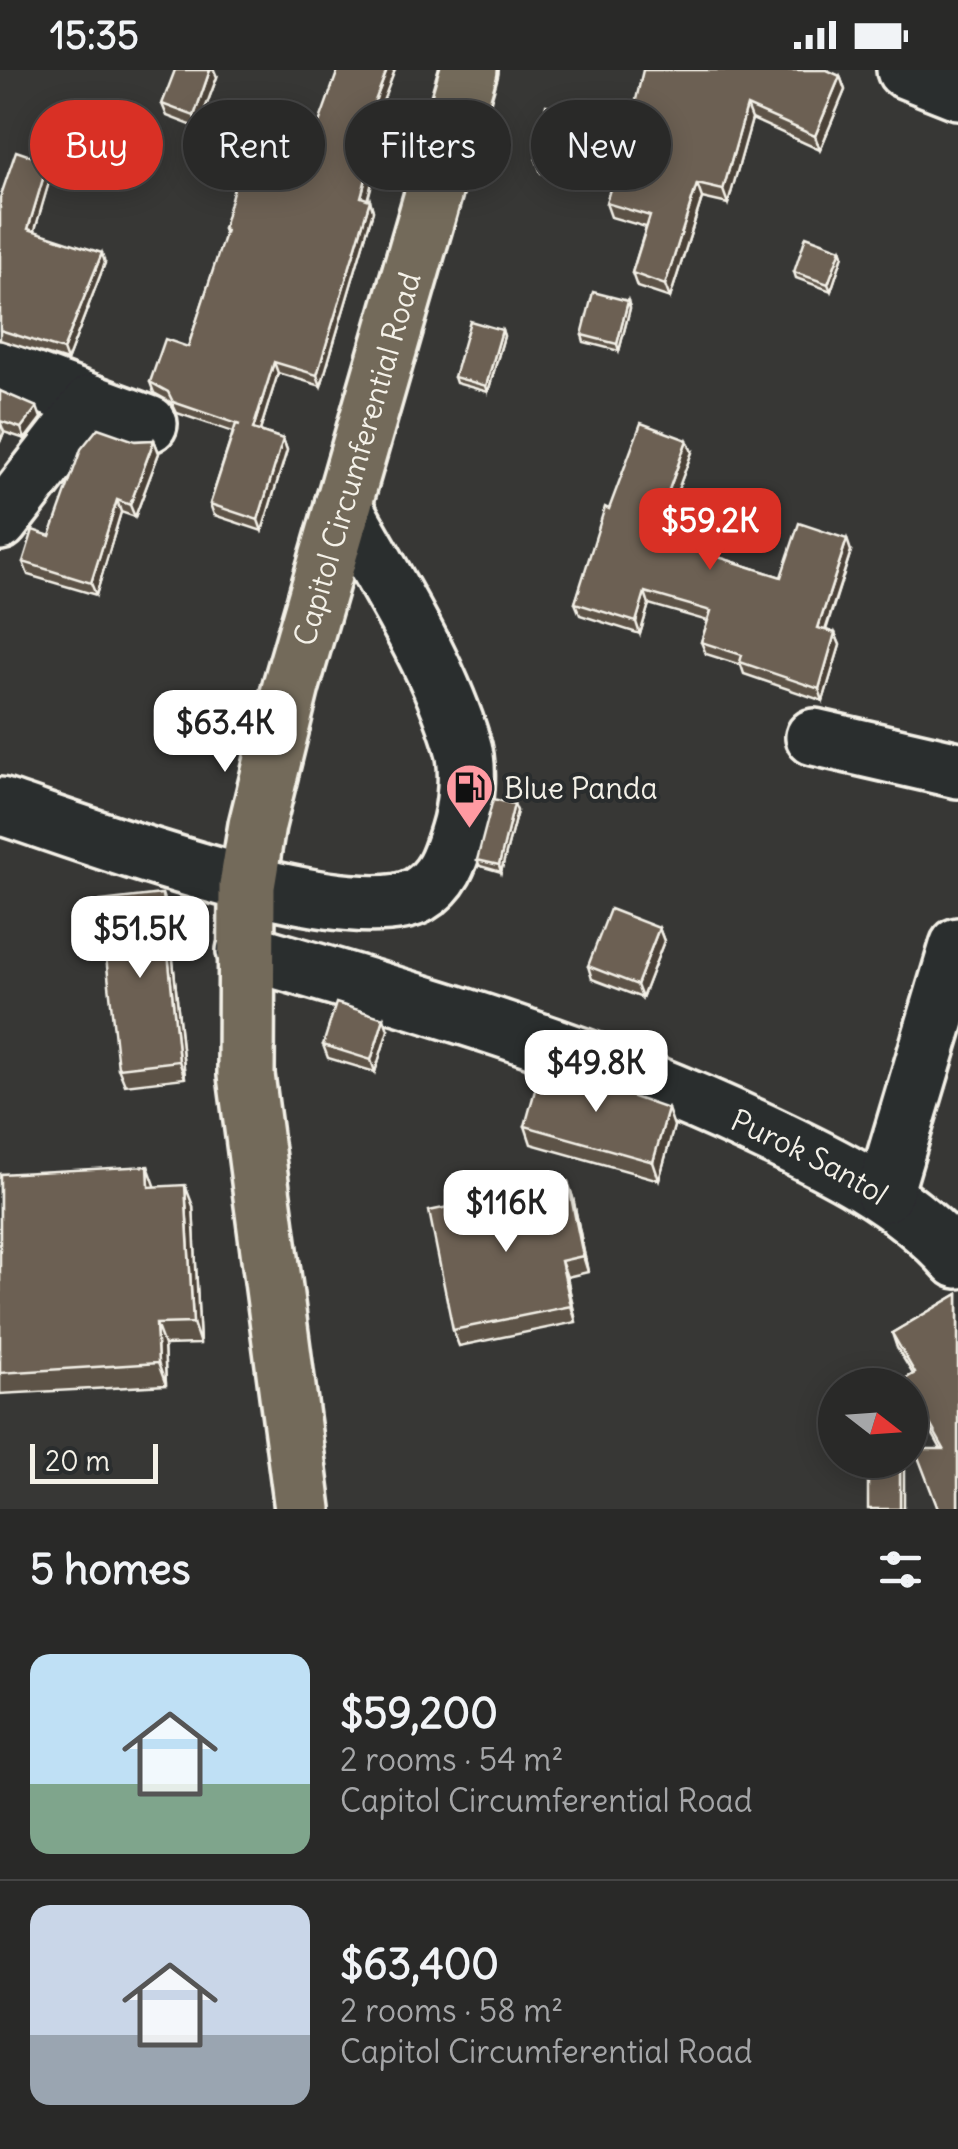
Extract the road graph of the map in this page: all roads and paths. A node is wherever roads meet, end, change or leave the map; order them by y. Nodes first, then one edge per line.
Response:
1 (469, 70) edge
2 (904, 70) edge
3 (958, 91) edge
4 (0, 369) edge
5 (92, 403) junction
6 (149, 424) dead end
7 (343, 504) junction
8 (0, 522) edge
9 (814, 737) dead end
10 (958, 770) edge
11 (0, 806) edge
12 (247, 886) junction
13 (958, 946) edge
14 (245, 951) junction
15 (884, 1194) junction
16 (958, 1260) edge
17 (303, 1509) edge

1 - 7 main road, Capitol Circumferential Road
2 - 3 street
4 - 5 street
5 - 6 street
5 - 8 street
7 - 12 main road, Capitol Circumferential Road
7 - 12 street
9 - 10 street
11 - 12 street
12 - 14 main road, Capitol Circumferential Road
13 - 15 street
14 - 15 street, Purok Santol
14 - 17 main road, Capitol Circumferential Road
15 - 16 street, Purok Santol

